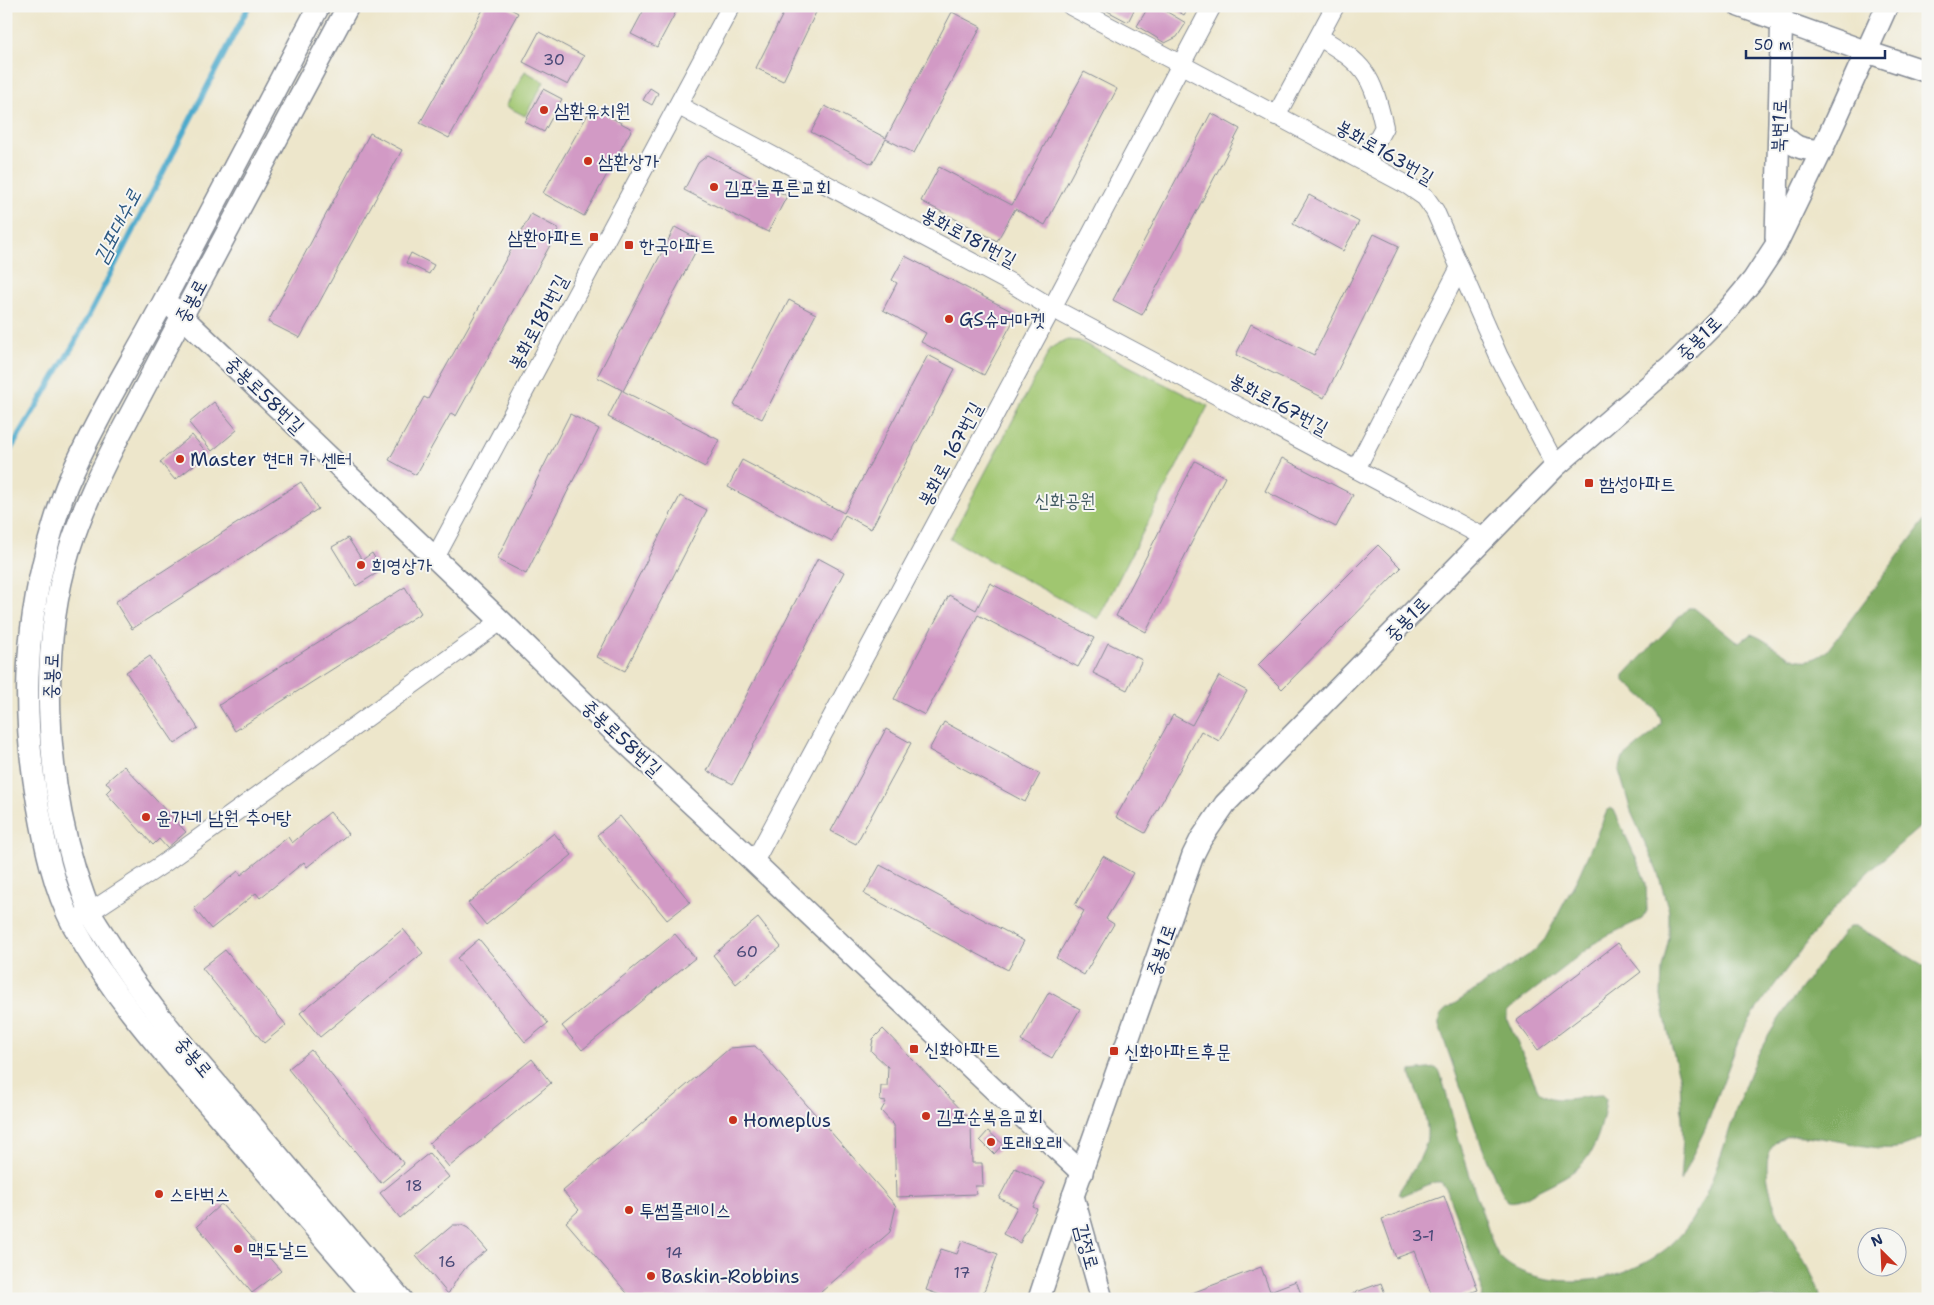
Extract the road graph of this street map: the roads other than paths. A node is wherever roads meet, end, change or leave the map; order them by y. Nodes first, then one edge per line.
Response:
1 (319, 6) edge
2 (348, 6) edge
3 (731, 6) edge
4 (1071, 6) edge
5 (1212, 6) edge
6 (1335, 6) edge
7 (1738, 6) edge
8 (1887, 6) edge
9 (1782, 14) edge
10 (1319, 37) junction
11 (1867, 52) junction
12 (1180, 64) junction
13 (1928, 72) edge
14 (679, 106) junction
15 (1276, 116) junction
16 (1779, 131) junction
17 (1822, 150) junction
18 (1365, 162) junction
19 (1776, 245) junction
20 (1460, 267) junction
21 (164, 300) junction
22 (1052, 308) junction
23 (183, 315) junction
24 (1556, 466) junction
25 (1356, 469) junction
26 (1486, 538) junction
27 (435, 558) junction
28 (501, 621) junction
29 (754, 862) junction
30 (90, 912) junction
31 (71, 921) junction
32 (1082, 1173) junction
33 (1073, 1196) junction
34 (376, 1299) edge
35 (401, 1299) edge
36 (1039, 1299) edge
37 (1102, 1299) edge

1 - 21 street, 중봉로
2 - 23 street, 중봉로
3 - 14 street, 봉화로181번길
4 - 12 street
5 - 12 street, 봉화로 167번길
6 - 10 street
7 - 9 street
8 - 11 street, 중봉1로
9 - 11 street
9 - 16 street, 북변1로
10 - 15 street
10 - 18 street
11 - 13 street
11 - 17 street, 중봉1로
12 - 15 street, 봉화로163번길
12 - 22 street, 봉화로 167번길
14 - 22 street, 봉화로181번길
14 - 27 street, 봉화로181번길
15 - 18 street, 봉화로163번길
16 - 17 street
16 - 19 street, 북변1로
17 - 19 street, 중봉1로
18 - 20 street, 봉화로163번길
19 - 24 street, 중봉1로
20 - 24 street, 봉화로163번길
20 - 25 street
21 - 23 street, 중봉로58번길
21 - 31 street, 중봉로
22 - 25 street, 봉화로167번길
22 - 29 street, 봉화로 167번길
23 - 27 street, 중봉로58번길
23 - 30 street, 중봉로
24 - 26 street, 중봉1로
25 - 26 street, 봉화로167번길
26 - 32 street, 중봉1로
27 - 28 street, 중봉로58번길
28 - 29 street, 중봉로58번길
28 - 30 street
29 - 32 street, 중봉로58번길
30 - 31 street
30 - 35 street, 중봉로
31 - 34 street, 중봉로
32 - 33 street, 중봉1로
33 - 36 street, 중봉1로
33 - 37 street, 감정로

